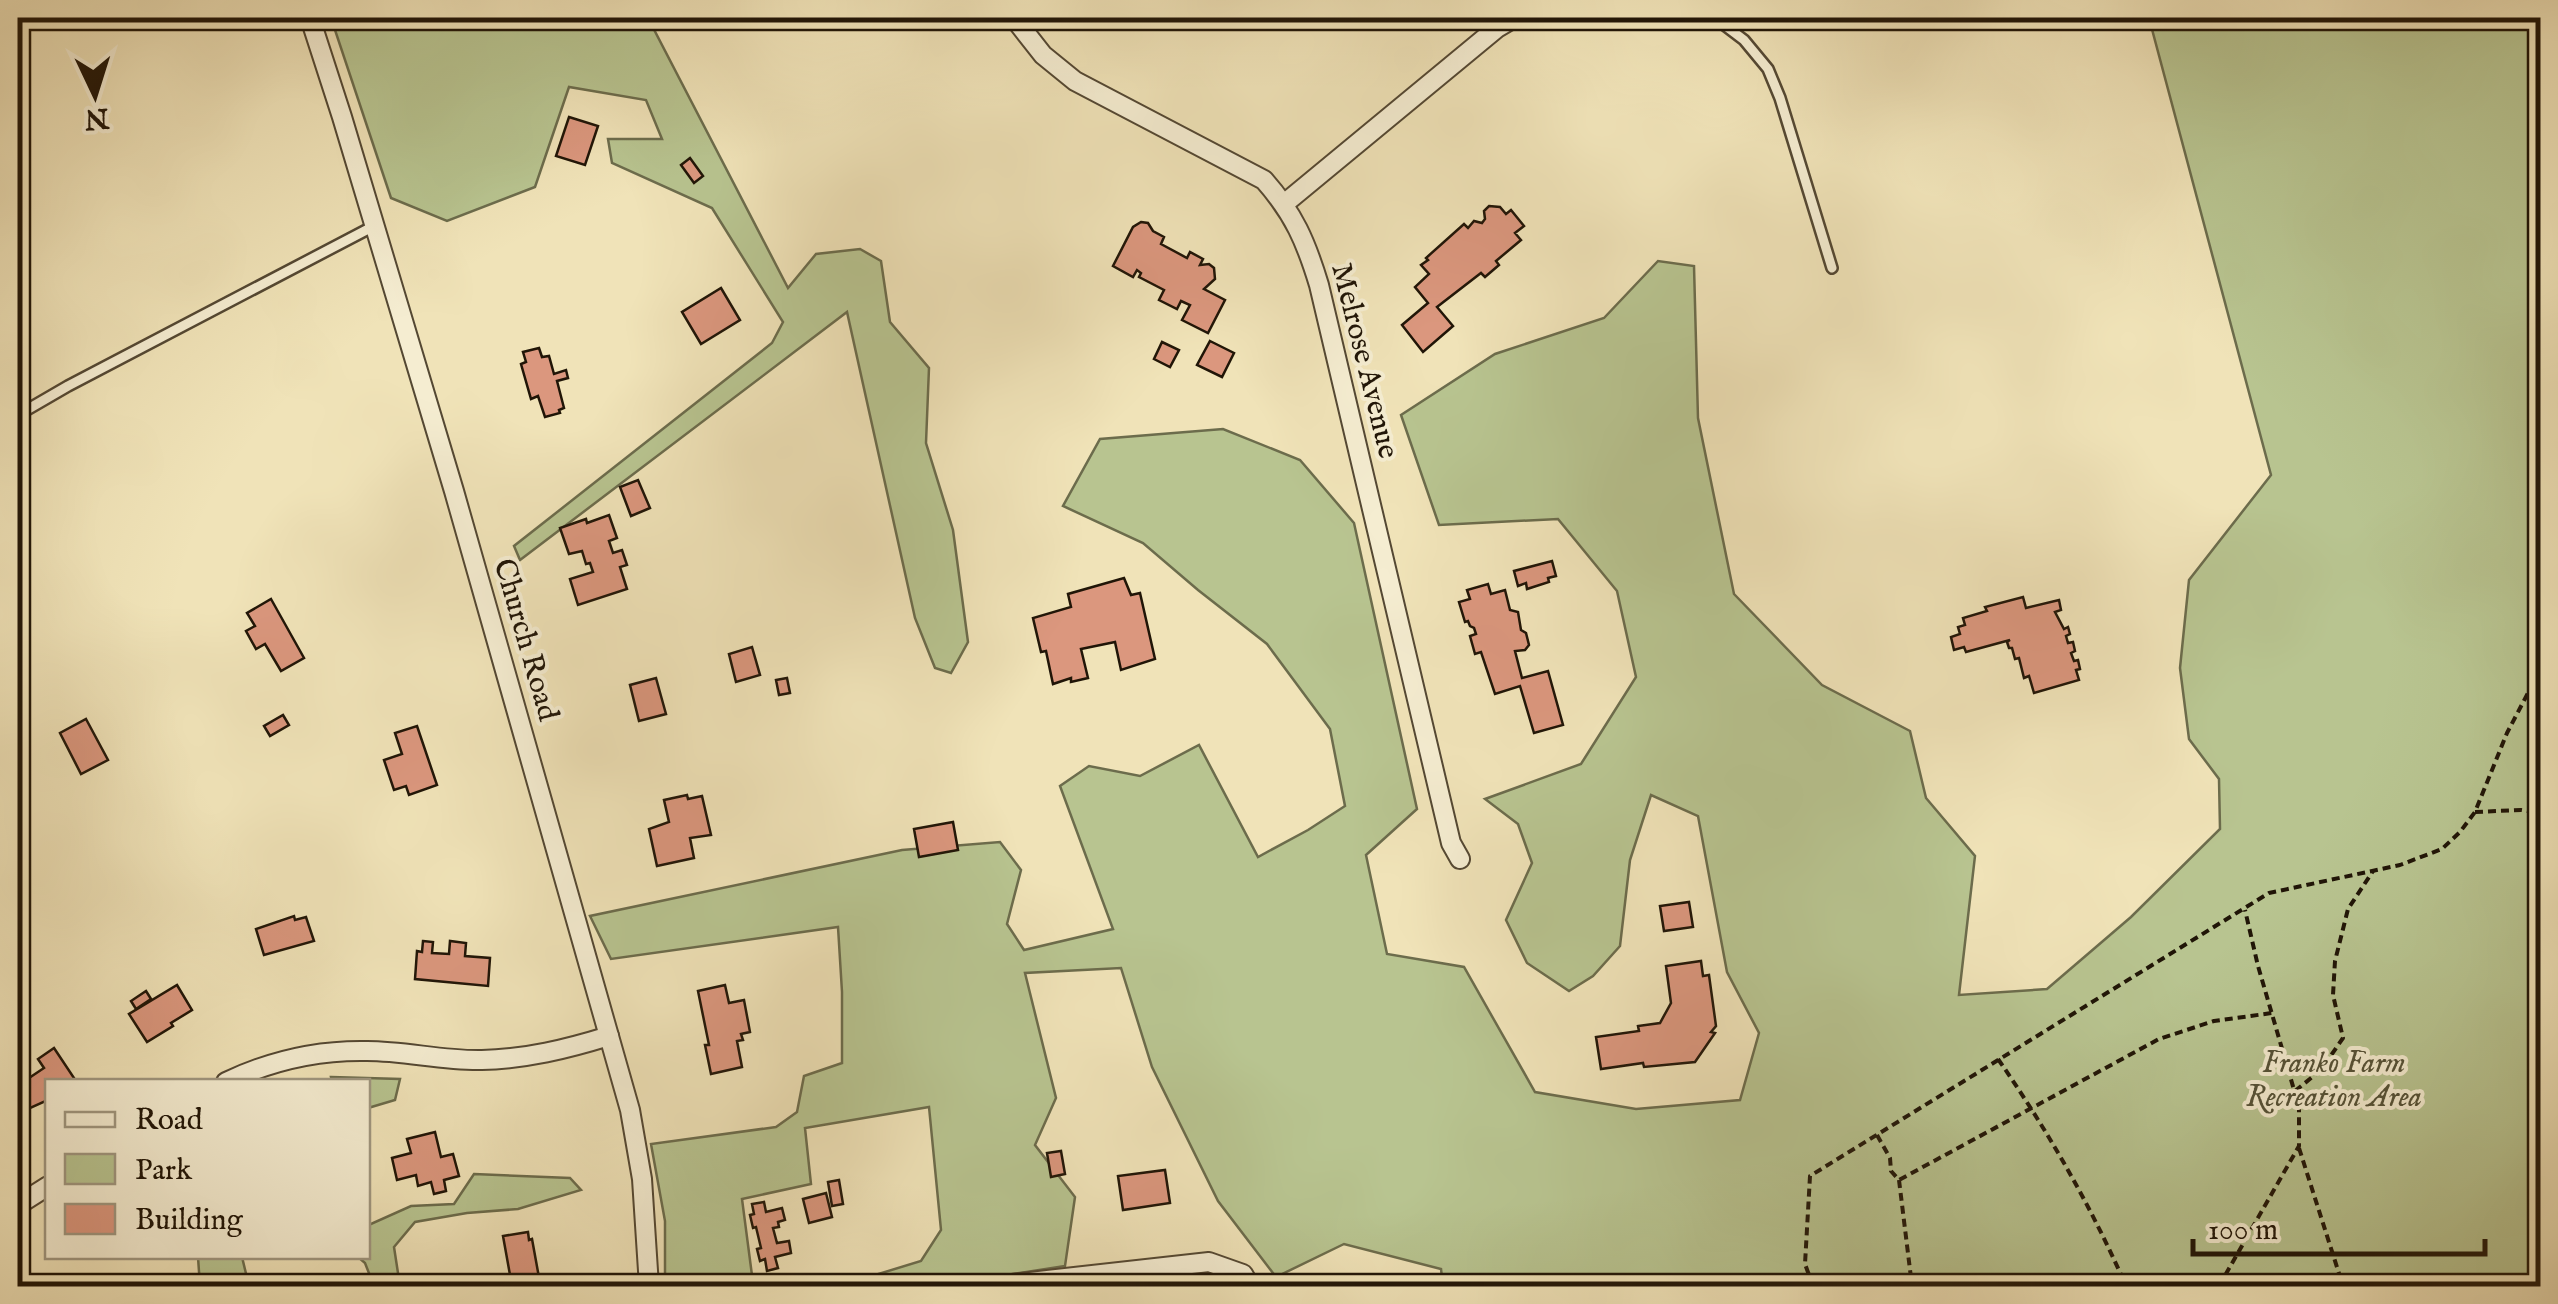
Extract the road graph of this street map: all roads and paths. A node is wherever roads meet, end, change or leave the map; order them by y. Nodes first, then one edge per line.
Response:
1 (310, 18) edge
2 (1014, 18) edge
3 (1514, 18) edge
4 (1715, 18) edge
5 (1493, 23) edge
6 (1284, 204) junction
7 (374, 226) junction
8 (1832, 268) dead end
9 (18, 415) edge
10 (2540, 670) edge
11 (2475, 812) junction
12 (2540, 812) edge
13 (1460, 859) dead end
14 (2374, 870) junction
15 (2245, 907) junction
16 (2272, 1013) junction
17 (609, 1036) junction
18 (1998, 1059) junction
19 (232, 1079) edge
20 (2294, 1091) junction
21 (2032, 1108) junction
22 (1877, 1135) junction
23 (2299, 1146) junction
24 (1899, 1180) junction
25 (45, 1188) edge
26 (18, 1205) edge
27 (649, 1286) edge
28 (994, 1286) edge
29 (1250, 1286) edge
30 (1812, 1286) edge
31 (1912, 1286) edge
32 (2126, 1286) edge
33 (2219, 1286) edge
34 (2343, 1286) edge

1 - 7 street, Church Road
2 - 6 street, Melrose Avenue
3 - 5 street
4 - 8 lane
5 - 6 street
6 - 13 street, Melrose Avenue
7 - 9 lane
7 - 17 street, Church Road
10 - 11 path
11 - 12 path
11 - 14 path
14 - 15 path
14 - 20 path
15 - 16 path
15 - 18 path
16 - 20 path
16 - 21 path
17 - 19 street
17 - 27 street, Church Road
18 - 21 path
18 - 22 path
20 - 23 path
21 - 24 path
21 - 32 path
22 - 24 path
22 - 30 path
23 - 33 path
23 - 34 path
24 - 31 path
25 - 26 street
28 - 29 street

